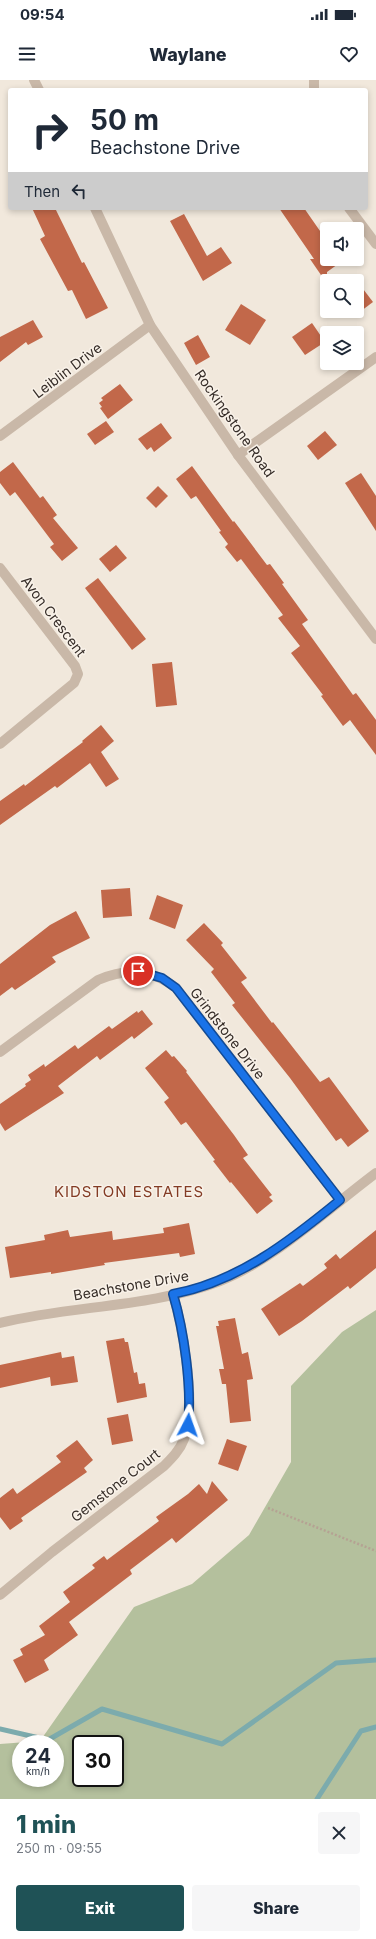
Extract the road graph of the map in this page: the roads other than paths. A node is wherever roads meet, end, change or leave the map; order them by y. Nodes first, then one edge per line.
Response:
1 (96, 210) edge
2 (351, 210) edge
3 (375, 239) edge
4 (150, 325) junction
5 (376, 356) edge
6 (0, 436) edge
7 (238, 455) junction
8 (0, 568) edge
9 (376, 639) edge
10 (0, 744) edge
11 (0, 1052) edge
12 (376, 1173) edge
13 (340, 1200) junction
14 (173, 1294) junction
15 (0, 1323) edge
16 (0, 1595) edge

1 - 4 street, Rockingstone Road
2 - 3 street
4 - 6 street, Leiblin Drive
4 - 7 street, Rockingstone Road
5 - 7 street
7 - 9 street, Rockingstone Road
8 - 10 street, Avon Crescent
11 - 13 street, Grindstone Drive
12 - 13 street, Beachstone Drive
13 - 14 street, Beachstone Drive
14 - 15 street, Beachstone Drive
14 - 16 street, Gemstone Court

